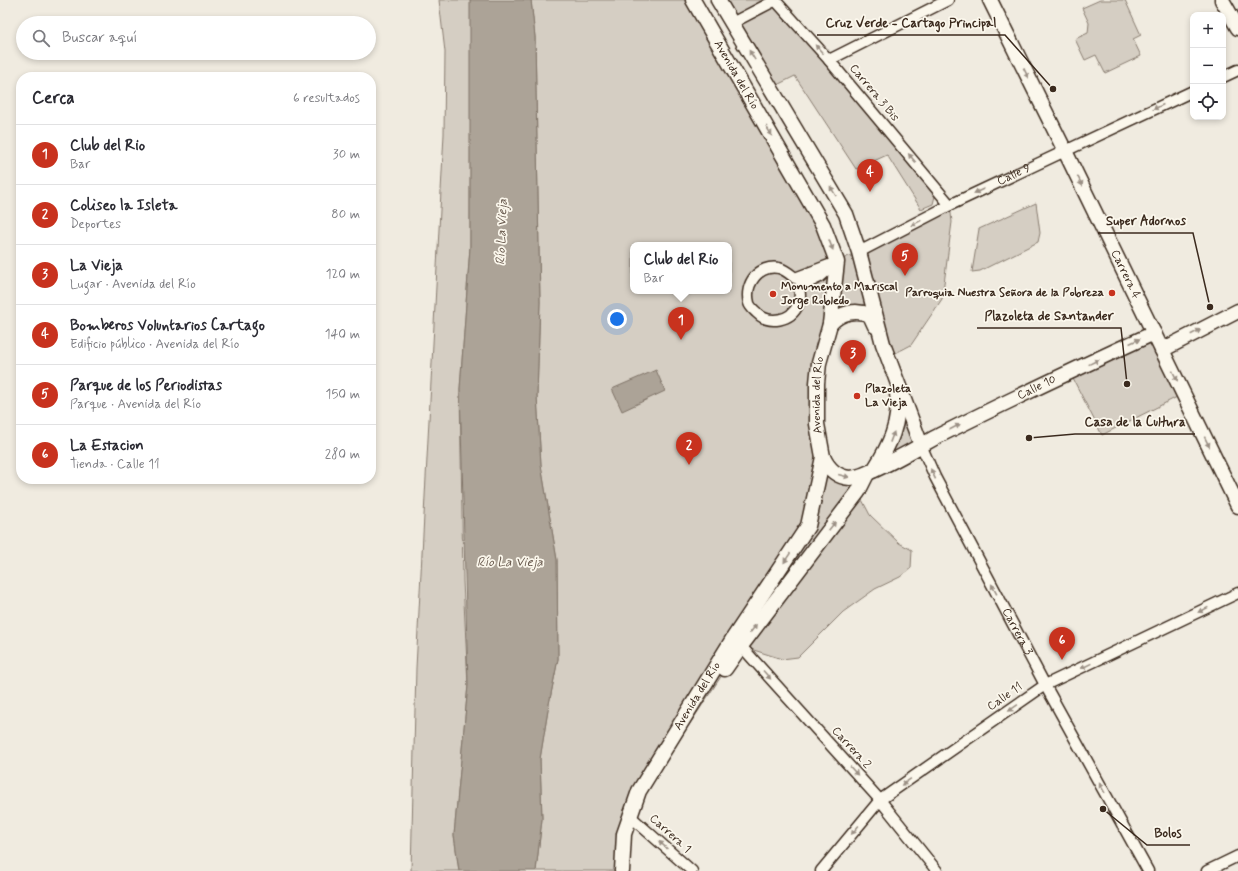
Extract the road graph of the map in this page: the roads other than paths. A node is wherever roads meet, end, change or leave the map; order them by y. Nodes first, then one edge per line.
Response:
1 (693, 0) edge
2 (718, 0) edge
3 (776, 0) edge
4 (948, 0) edge
5 (990, 0) edge
6 (1222, 0) edge
7 (732, 23) junction
8 (1238, 28) edge
9 (829, 60) junction
10 (1238, 70) edge
11 (1226, 76) edge
12 (1190, 92) edge
13 (1065, 151) junction
14 (950, 205) junction
15 (859, 252) junction
16 (837, 262) junction
17 (797, 282) junction
18 (1238, 311) edge
19 (830, 324) junction
20 (1154, 333) junction
21 (881, 340) junction
22 (1162, 350) junction
23 (899, 386) joint
24 (921, 445) junction
25 (823, 457) junction
26 (870, 472) junction
27 (1238, 506) edge
28 (1238, 593) edge
29 (741, 646) junction
30 (1045, 685) junction
31 (880, 800) junction
32 (633, 818) junction
33 (1238, 856) edge
34 (622, 871) edge
35 (627, 871) edge
36 (692, 871) edge
37 (821, 871) edge
38 (937, 871) edge
39 (1148, 871) edge
40 (1207, 871) edge

1 -> 16 main road, Avenida del Río
2 - 7 main road, Avenida del Río
3 - 7 street
9 -> 3 street, Carrera 3 Bis
4 - 9 street
5 -> 13 main road, Carrera 4
6 - 8 main road
15 -> 7 main road, Avenida del Río
14 -> 9 street, Carrera 3 Bis
10 - 11 street
12 -> 13 street, Calle 9
13 -> 14 street, Calle 9
13 -> 20 main road, Carrera 4
14 -> 15 street, Calle 9
15 - 16 main road, Calle 9
15 - 21 main road, Avenida del Río
16 - 17 street, Calle 9
16 - 19 main road, Avenida del Río
17 - 17 street
22 -> 18 main road
19 - 21 main road, Avenida del Río
19 - 25 main road, Avenida del Río
20 - 22 main road, Carrera 4
24 -> 20 main road, Calle 10
21 - 23 main road, Avenida del Río
26 -> 21 main road, Avenida del Río
22 -> 27 main road, Carrera 4
23 - 24 main road, Carrera 3
24 - 26 main road, Calle 10
30 -> 24 street, Carrera 3
25 -> 26 main road, Calle 10
25 -> 32 main road, Avenida del Río
29 -> 26 main road, Avenida del Río
28 -> 30 street, Calle 11
29 -> 31 street, Carrera 2
29 - 32 main road, Avenida del Río
30 -> 31 street, Calle 11
39 -> 30 street, Carrera 3
31 -> 37 street, Calle 11
31 - 38 street, Carrera 2
32 - 34 main road, Avenida del Río
32 - 35 main road, Avenida del Río
36 -> 32 street, Carrera 1
33 - 40 street

